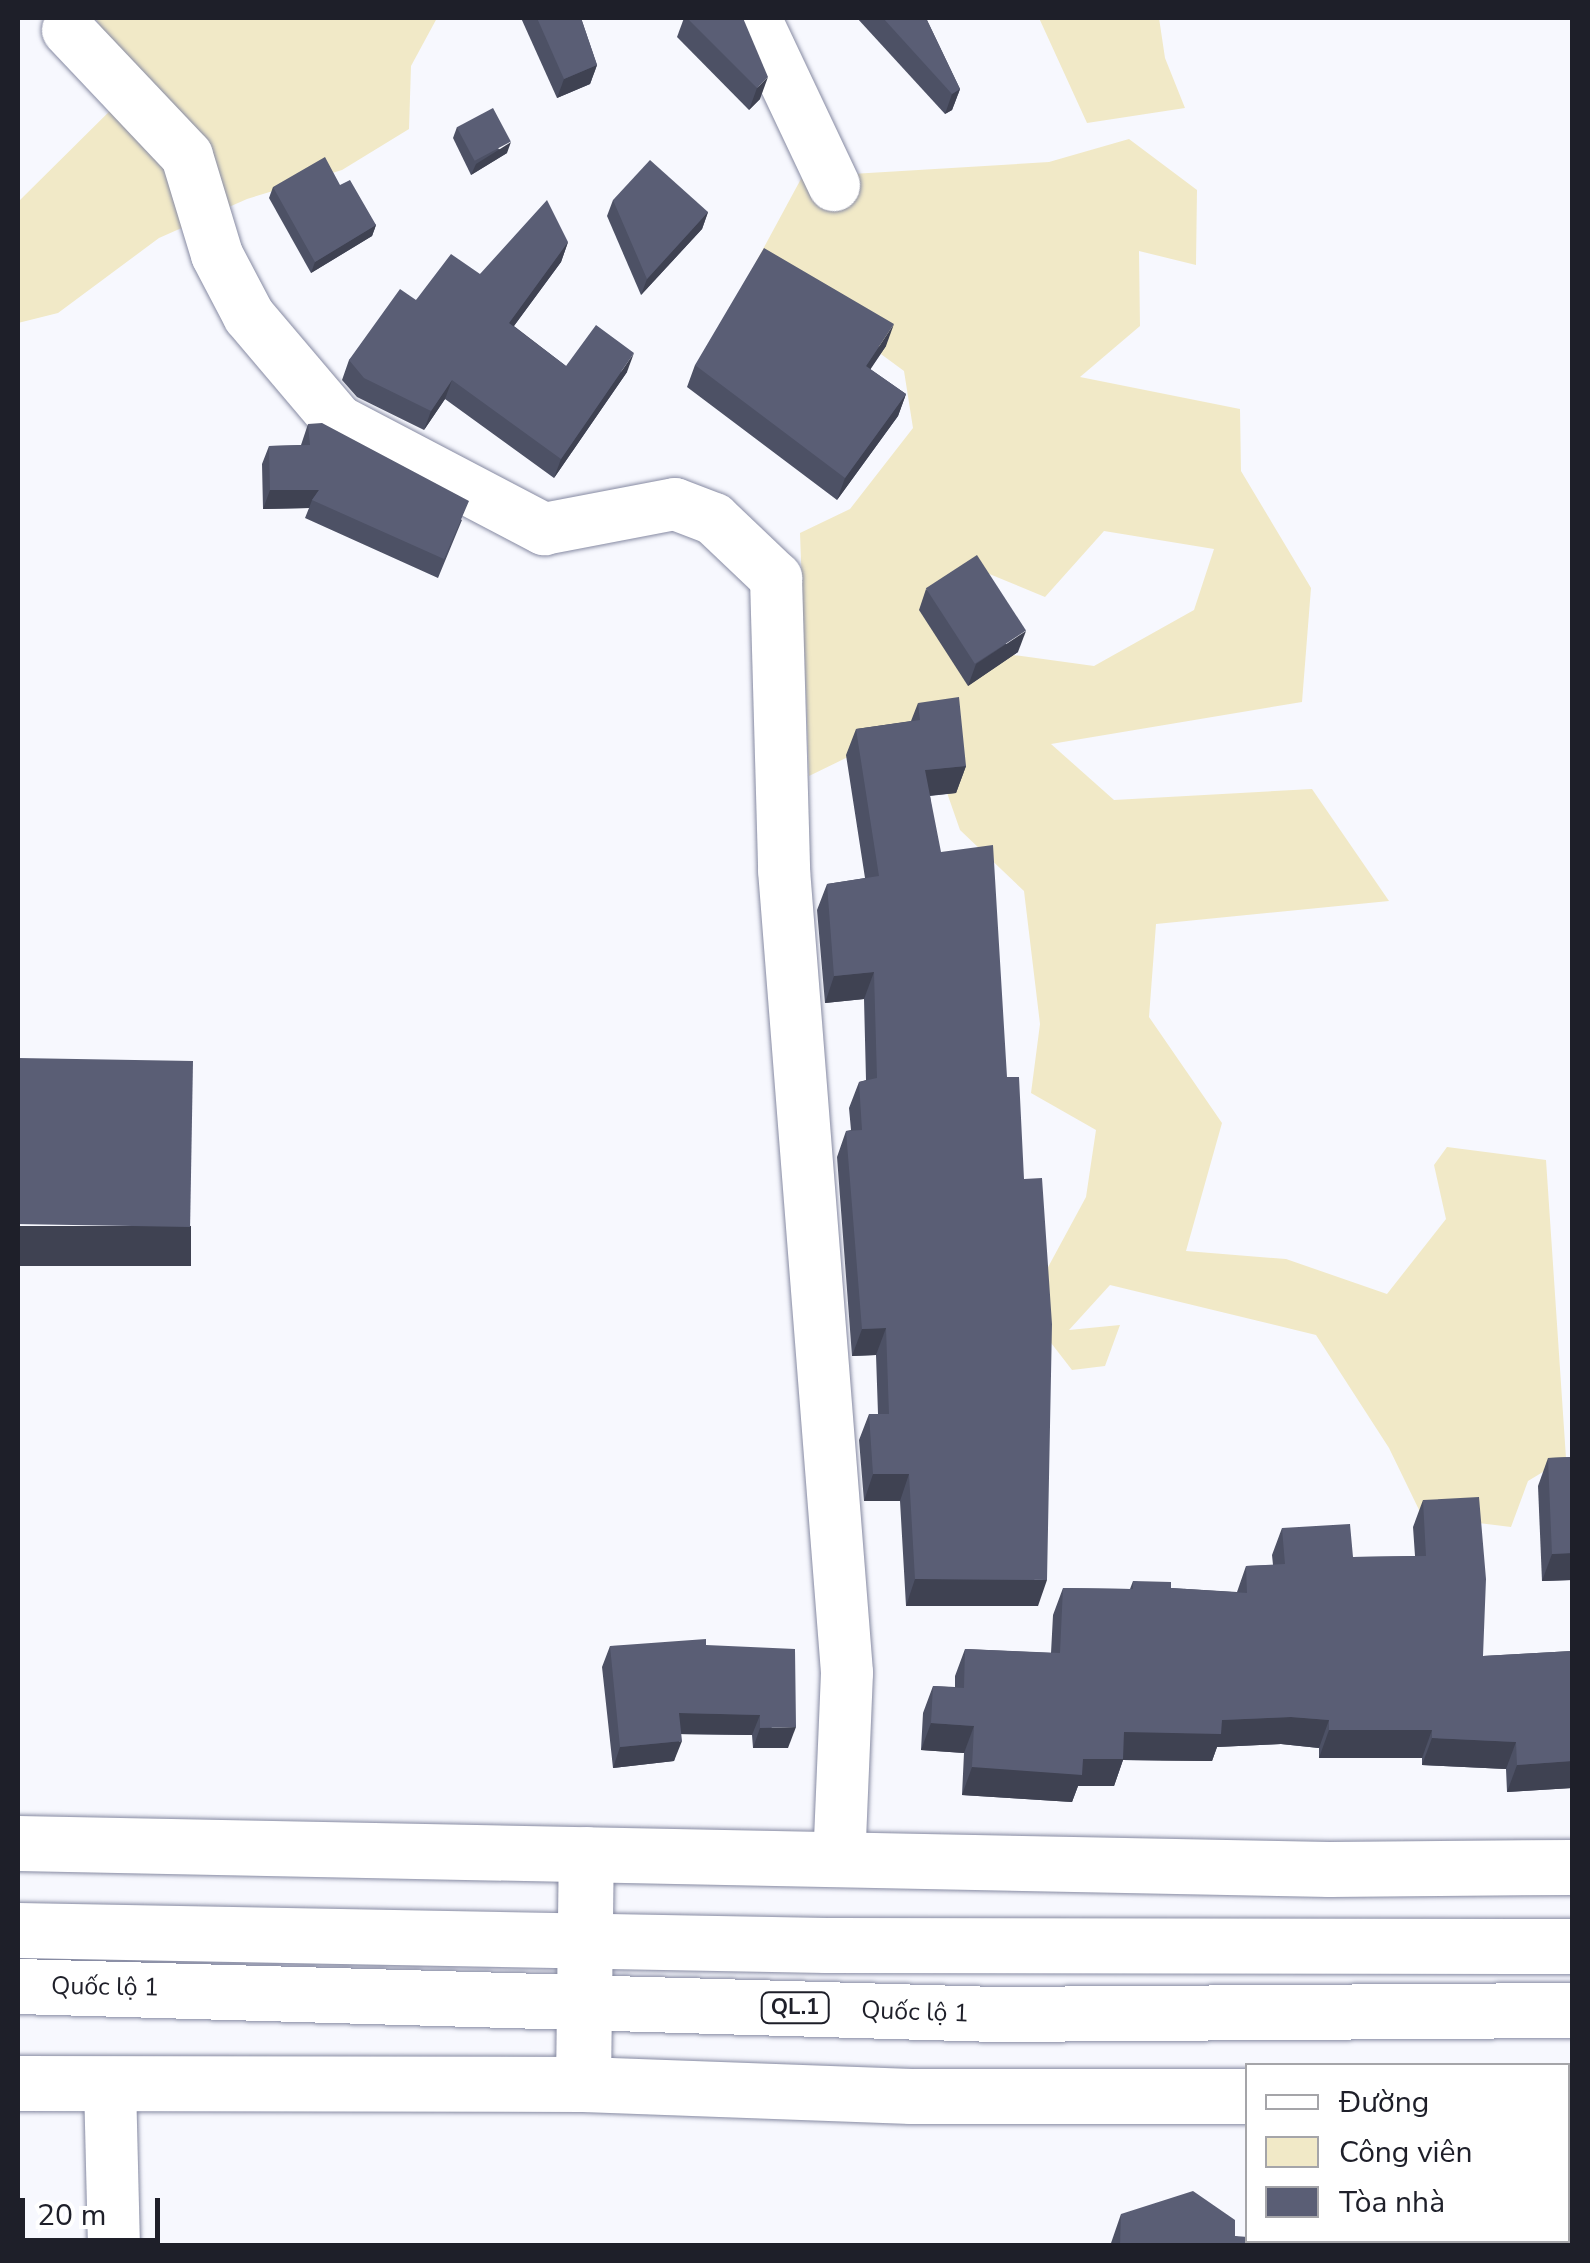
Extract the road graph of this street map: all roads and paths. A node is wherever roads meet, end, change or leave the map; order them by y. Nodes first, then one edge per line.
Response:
1 (754, 18) edge
2 (68, 30) dead end
3 (834, 185) dead end
4 (18, 1843) edge
5 (586, 1854) junction
6 (839, 1861) junction
7 (1572, 1867) edge
8 (18, 1930) edge
9 (583, 1940) junction
10 (1572, 1946) edge
11 (18, 1986) edge
12 (584, 2002) junction
13 (1572, 2010) edge
14 (18, 2083) edge
15 (110, 2084) junction
16 (583, 2084) junction
17 (1245, 2096) edge
18 (114, 2246) edge

1 - 3 street
2 - 6 street
4 - 5 highway
5 - 6 highway
5 - 9 highway
6 - 7 highway
8 - 9 highway
9 - 10 highway
9 - 12 highway
11 - 12 highway, Quốc lộ 1 / QL.1
12 - 13 highway, Quốc lộ 1 / QL.1
12 - 16 highway
14 - 15 highway
15 - 16 highway
15 - 18 street
16 - 17 highway

